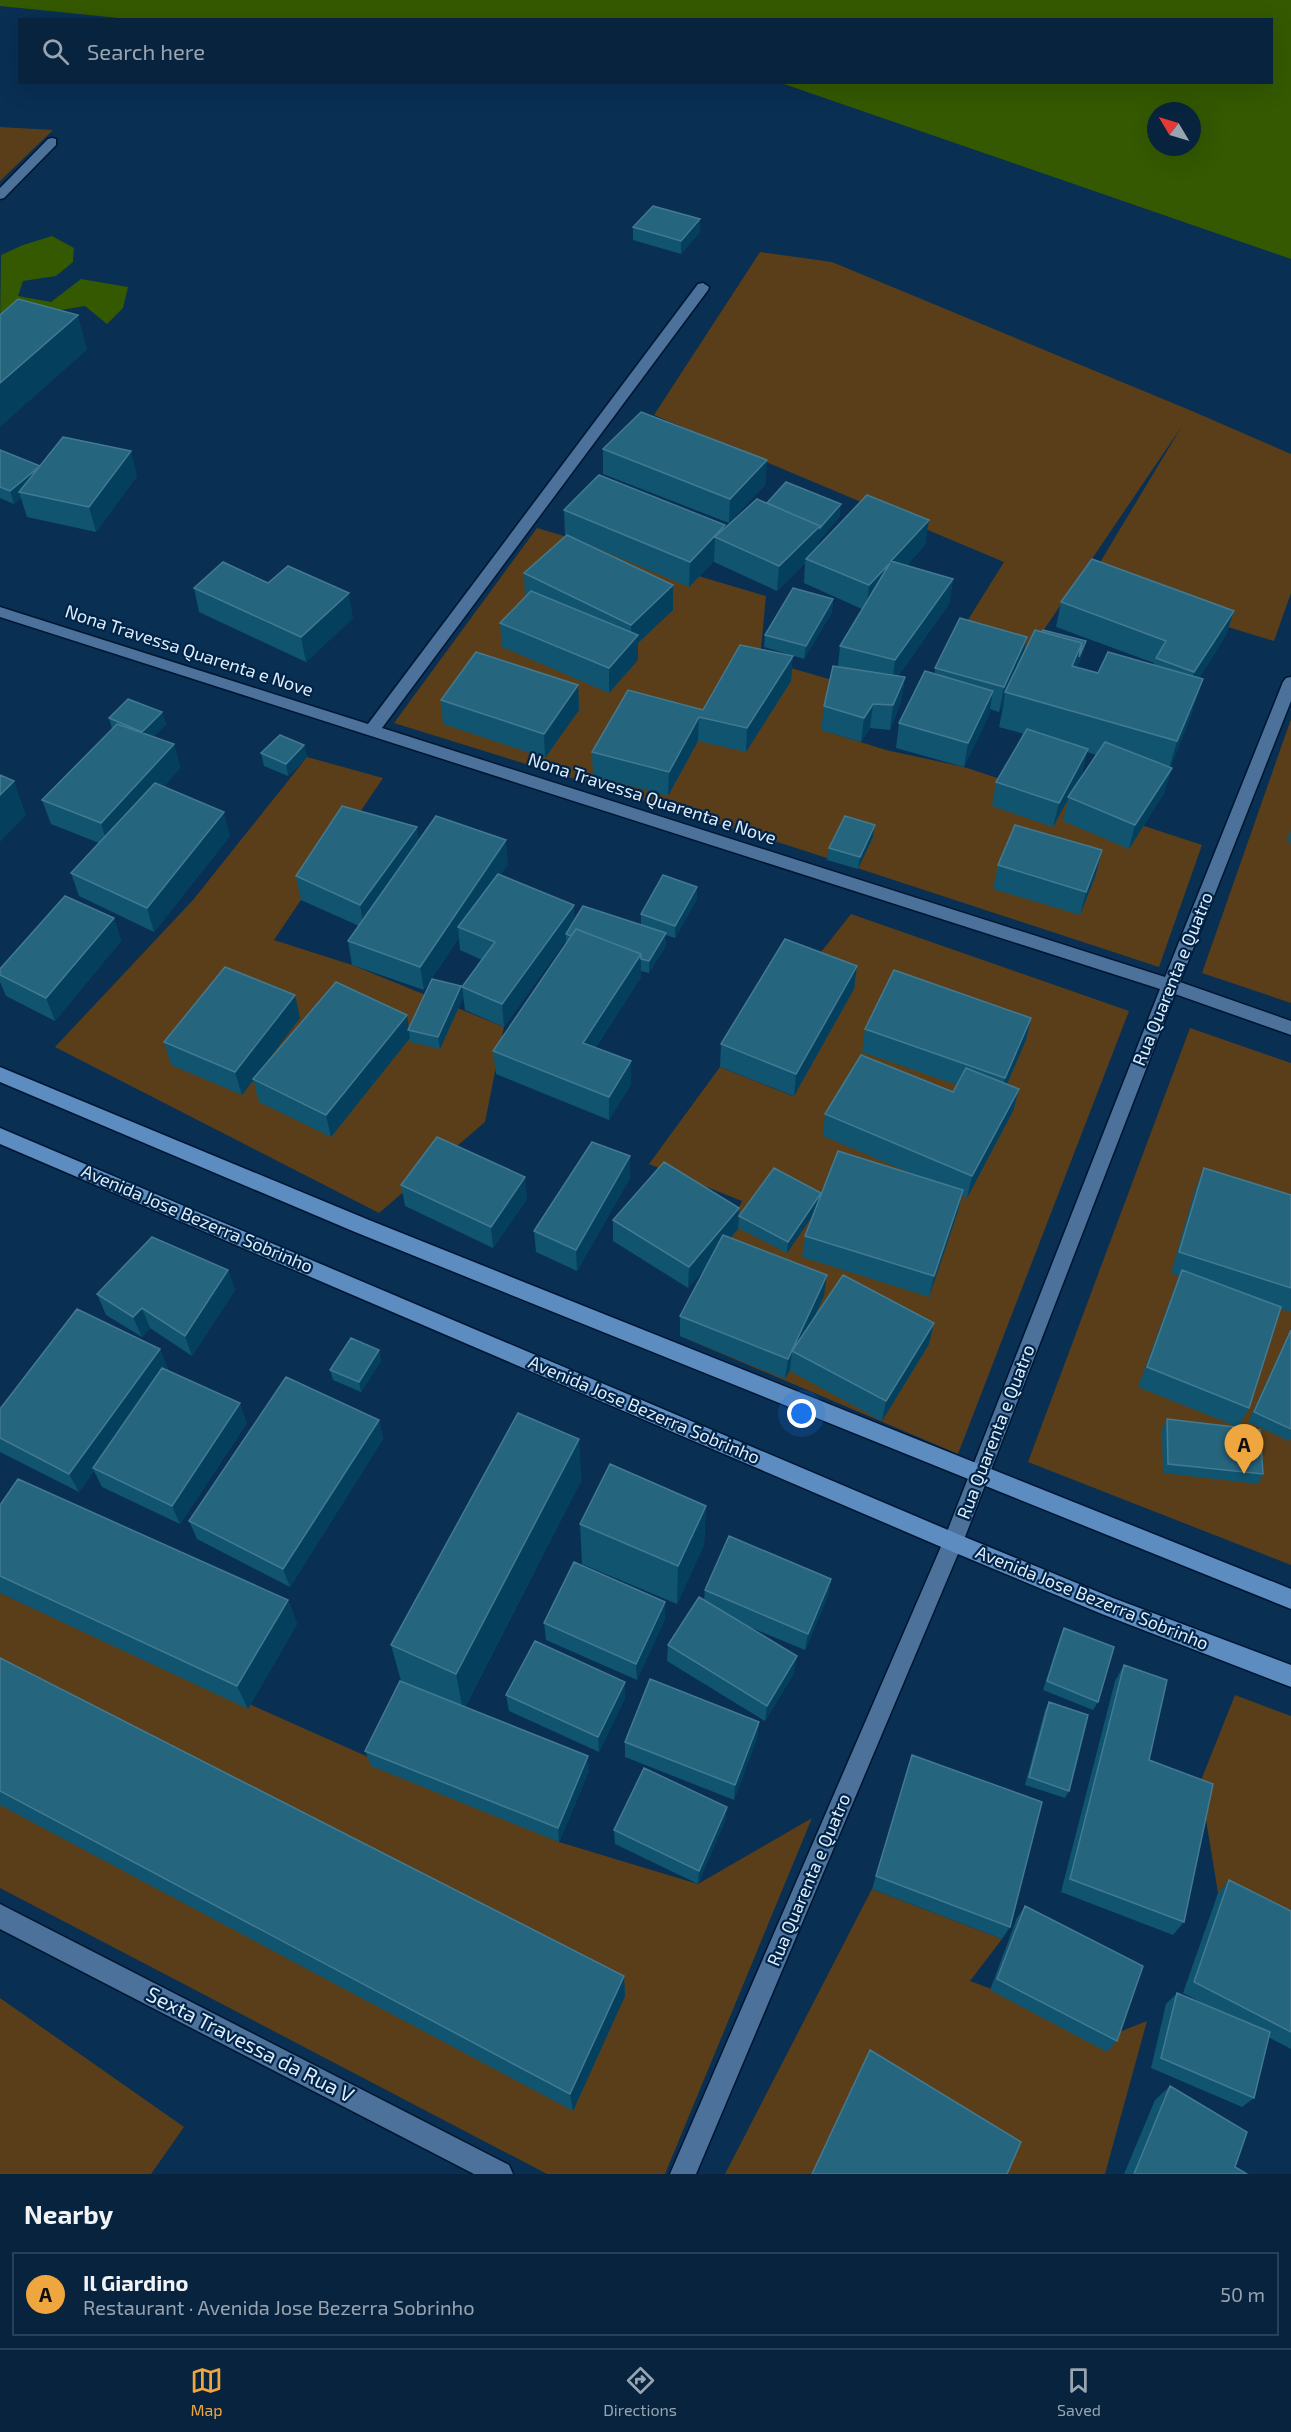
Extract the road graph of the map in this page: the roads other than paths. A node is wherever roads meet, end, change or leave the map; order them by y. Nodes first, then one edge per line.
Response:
1 (52, 142) dead end
2 (0, 195) edge
3 (703, 287) dead end
4 (0, 612) edge
5 (1291, 682) edge
6 (372, 730) junction
7 (1170, 985) junction
8 (1291, 1028) edge
9 (0, 1074) edge
10 (0, 1136) edge
11 (980, 1475) junction
12 (953, 1542) junction
13 (1291, 1599) edge
14 (1291, 1676) edge
15 (0, 1916) edge
16 (500, 2174) edge
17 (683, 2174) edge

1 - 2 street
3 - 6 street
4 - 6 street, Nona Travessa Quarenta e Nove
5 - 7 street, Rua Quarenta e Quatro
6 - 7 street, Nona Travessa Quarenta e Nove
7 - 8 street, Nona Travessa Quarenta e Nove
7 - 11 street, Rua Quarenta e Quatro
9 - 11 main road
10 - 12 main road, Avenida Jose Bezerra Sobrinho
11 - 12 street, Rua Quarenta e Quatro
11 - 13 main road
12 - 14 main road, Avenida Jose Bezerra Sobrinho
12 - 17 street, Rua Quarenta e Quatro
15 - 16 street, Sexta Travessa da Rua V

